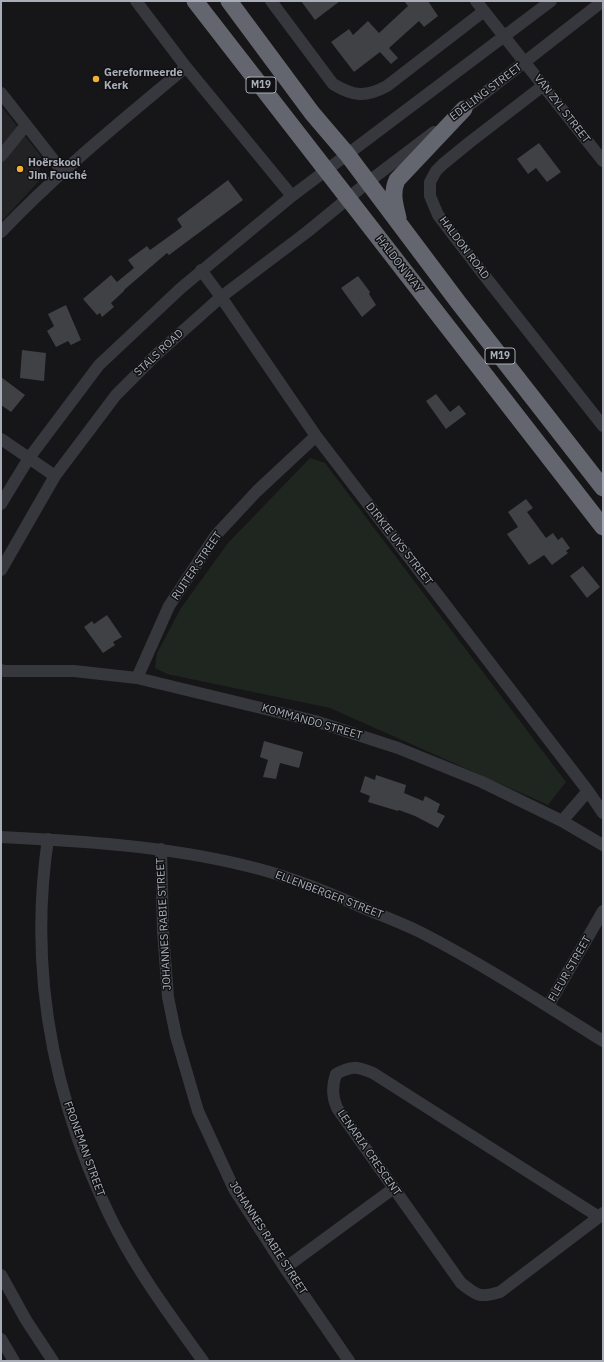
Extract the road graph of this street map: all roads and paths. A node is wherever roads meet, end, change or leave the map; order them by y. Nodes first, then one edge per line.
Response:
1 (136, 1) edge
2 (196, 1) edge
3 (229, 1) edge
4 (271, 1) edge
5 (550, 1) edge
6 (603, 1) edge
7 (480, 6) edge
8 (504, 36) junction
9 (525, 62) junction
10 (186, 67) junction
11 (544, 85) junction
12 (1, 93) edge
13 (464, 109) junction
14 (26, 125) junction
15 (347, 154) junction
16 (1, 156) edge
17 (603, 161) edge
18 (327, 169) junction
19 (63, 172) junction
20 (368, 182) junction
21 (292, 196) junction
22 (348, 198) junction
23 (399, 222) junction
24 (1, 232) edge
25 (201, 270) junction
26 (221, 297) junction
27 (495, 349) junction
28 (477, 364) junction
29 (603, 426) edge
30 (316, 436) junction
31 (1, 439) edge
32 (574, 450) junction
33 (29, 458) junction
34 (554, 464) junction
35 (55, 476) junction
36 (603, 488) edge
37 (1, 504) edge
38 (603, 527) edge
39 (1, 570) edge
40 (1, 670) edge
41 (137, 678) junction
42 (588, 791) junction
43 (603, 813) edge
44 (562, 821) junction
45 (1, 837) edge
46 (48, 839) junction
47 (603, 844) edge
48 (160, 849) junction
49 (603, 912) edge
50 (548, 1006) junction
51 (603, 1041) edge
52 (394, 1188) junction
53 (601, 1215) edge
54 (285, 1268) junction
55 (1, 1275) edge
56 (1, 1339) edge
57 (14, 1361) edge
58 (53, 1361) edge
59 (203, 1361) edge
60 (349, 1361) edge

1 - 10 street
2 - 18 highway, HALDON WAY / M19
3 - 15 highway, M19
4 - 7 street
5 - 8 street
6 - 9 street, EDELING STREET
7 - 8 street, VAN ZYL STREET
8 - 9 street, VAN ZYL STREET
8 - 15 street
9 - 11 street, VAN ZYL STREET
9 - 13 street, EDELING STREET
10 - 19 street
10 - 21 street
11 - 17 street, VAN ZYL STREET
11 - 29 street, HALDON ROAD
12 - 14 street
13 - 20 street, EDELING STREET
13 - 23 highway
14 - 16 street
14 - 19 street
15 - 18 street
15 - 20 highway, M19
18 - 21 street
18 - 22 highway, HALDON WAY / M19
19 - 24 street
20 - 22 street, STALS ROAD
20 - 23 highway, M19
21 - 25 street
22 - 26 street, STALS ROAD
22 - 28 highway, HALDON WAY / M19
23 - 27 highway, M19
25 - 26 street, DIRKIE UYS STREET
25 - 33 street
26 - 30 street, DIRKIE UYS STREET
26 - 35 street, STALS ROAD
27 - 28 highway
27 - 32 highway, M19
28 - 34 highway, HALDON WAY / M19
30 - 41 street, RUITER STREET
30 - 42 street, DIRKIE UYS STREET
31 - 33 street
32 - 34 highway
32 - 36 highway, M19
33 - 35 street
33 - 37 street
34 - 38 highway, HALDON WAY / M19
35 - 39 street, STALS ROAD
40 - 41 street, KOMMANDO STREET
41 - 44 street, KOMMANDO STREET
42 - 43 street, DIRKIE UYS STREET
42 - 44 street
44 - 47 street, KOMMANDO STREET
45 - 46 street, ELLENBERGER STREET
46 - 48 street, ELLENBERGER STREET
46 - 59 street, FRONEMAN STREET
48 - 50 street, ELLENBERGER STREET
48 - 54 street, JOHANNES RABIE STREET
49 - 50 street, FLEUR STREET
50 - 51 street, ELLENBERGER STREET
52 - 53 street, LENARIA CRESCENT
52 - 53 street, LENARIA CRESCENT
52 - 54 street
54 - 60 street, JOHANNES RABIE STREET
55 - 58 street
56 - 57 street

